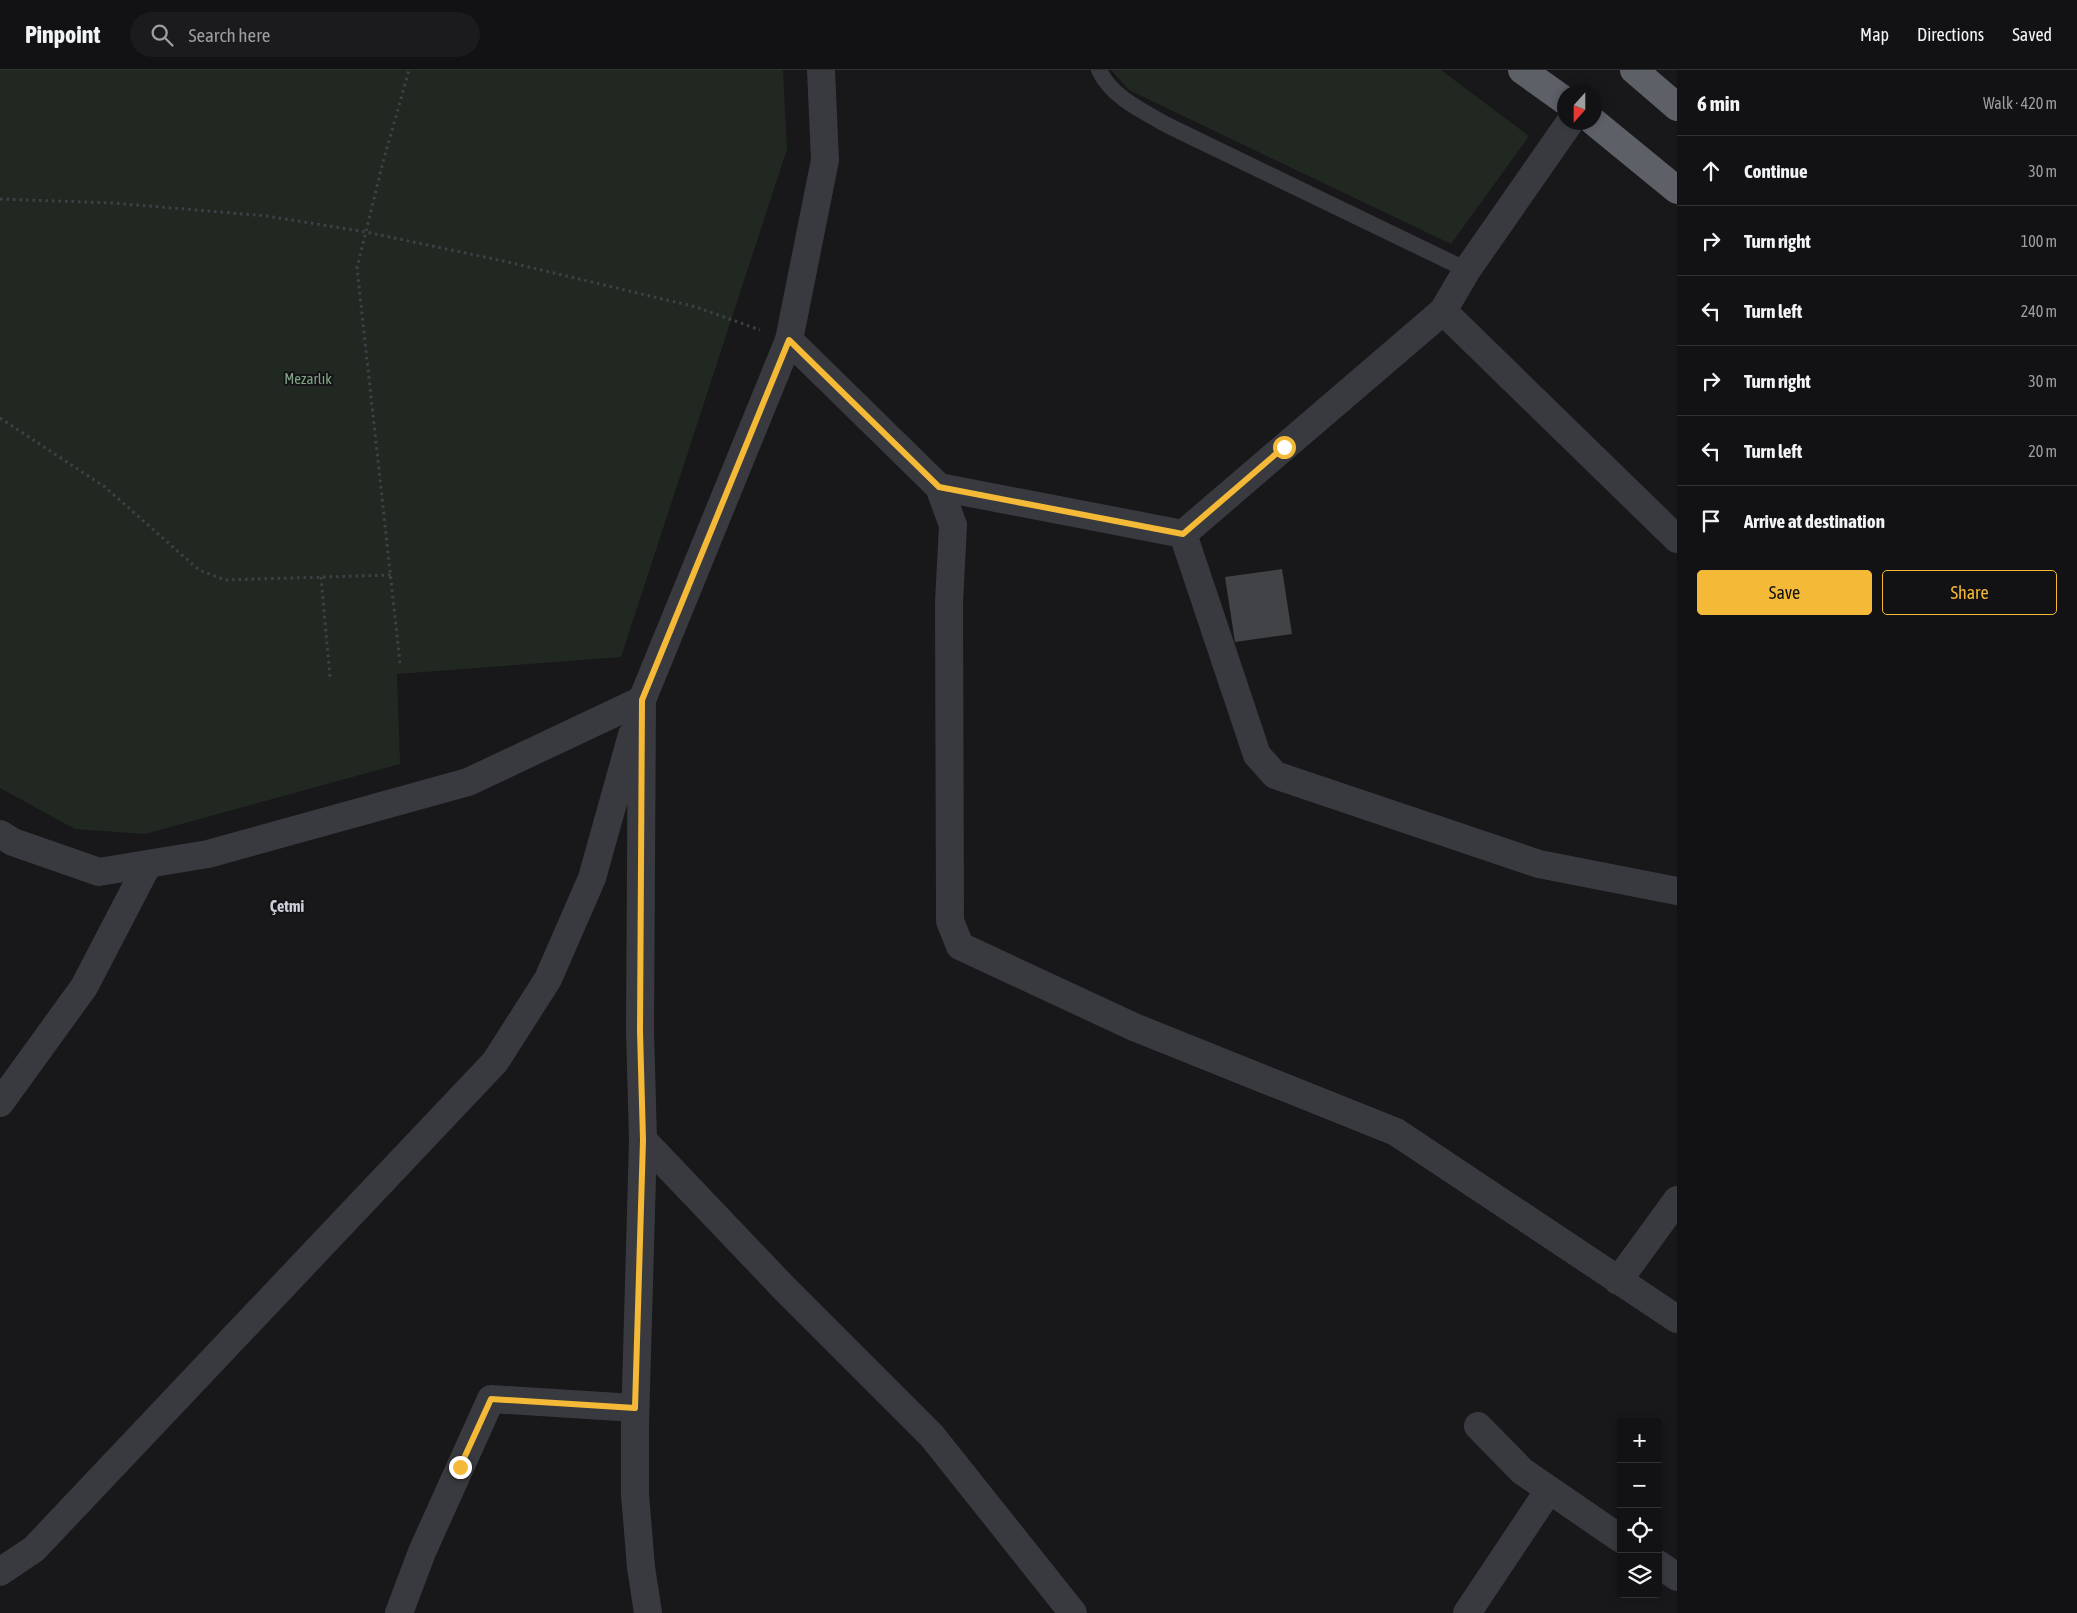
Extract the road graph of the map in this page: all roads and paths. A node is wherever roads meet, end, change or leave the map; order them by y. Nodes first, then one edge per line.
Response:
1 (409, 70) edge
2 (822, 70) edge
3 (1099, 70) edge
4 (1522, 70) edge
5 (1634, 70) edge
6 (1557, 95) edge
7 (1677, 108) edge
8 (1602, 129) edge
9 (1564, 130) edge
10 (1677, 190) edge
11 (0, 200) edge
12 (366, 232) junction
13 (1467, 270) junction
14 (1443, 311) junction
15 (789, 340) junction
16 (0, 418) edge
17 (939, 487) junction
18 (1183, 534) junction
19 (1677, 539) edge
20 (391, 575) junction
21 (321, 577) junction
22 (400, 663) dead end
23 (330, 677) dead end
24 (642, 700) junction
25 (0, 834) edge
26 (148, 864) junction
27 (1677, 891) edge
28 (0, 1104) edge
29 (643, 1140) junction
30 (1677, 1200) edge
31 (1618, 1281) junction
32 (1677, 1319) edge
33 (635, 1408) junction
34 (1478, 1426) dead end
35 (1549, 1490) junction
36 (1617, 1536) edge
37 (1662, 1567) edge
38 (0, 1572) edge
39 (1677, 1577) edge
40 (399, 1613) edge
41 (648, 1613) edge
42 (1073, 1613) edge
43 (1467, 1613) edge

1 - 12 path
2 - 15 street
3 - 13 lane
4 - 6 highway
5 - 7 highway
8 - 10 highway
9 - 13 street
11 - 12 path
12 - 15 path
12 - 20 path
13 - 14 street
14 - 18 street
14 - 19 street
15 - 17 street
15 - 24 street
16 - 21 path
17 - 18 street
17 - 31 street
18 - 27 street
20 - 21 path
20 - 22 path
21 - 23 path
24 - 26 street
24 - 29 street
24 - 38 street
25 - 26 street
26 - 28 street
29 - 33 street
29 - 42 street
30 - 31 street
31 - 32 street
33 - 40 street
33 - 41 street
34 - 35 street
35 - 36 street
35 - 43 street
37 - 39 street

